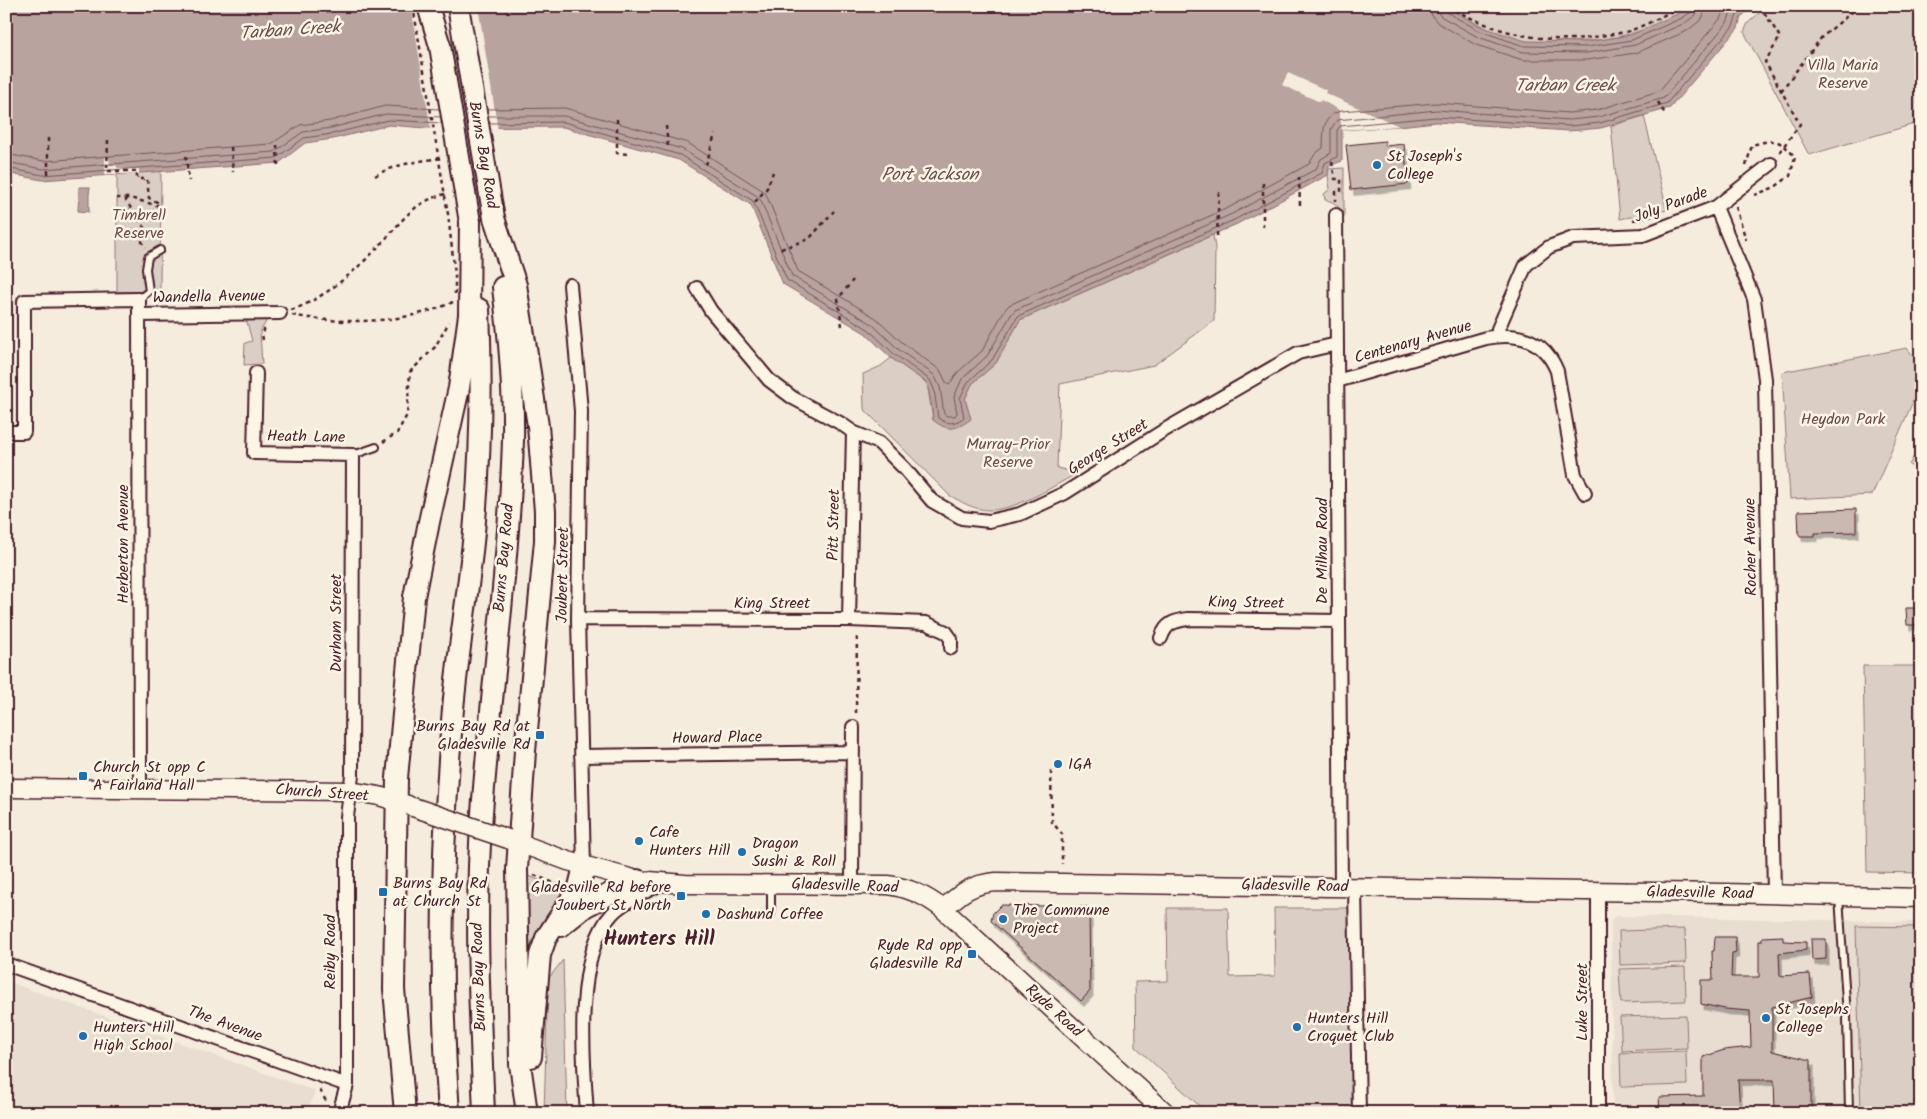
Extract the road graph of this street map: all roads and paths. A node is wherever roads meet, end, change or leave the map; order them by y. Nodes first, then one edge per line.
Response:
1 (413, 6) edge
2 (428, 6) edge
3 (434, 6) edge
4 (458, 6) edge
5 (1448, 6) edge
6 (1680, 6) edge
7 (1760, 6) edge
8 (1859, 6) edge
9 (440, 46) junction
10 (1781, 91) junction
11 (1658, 102) dead end
12 (1665, 114) dead end
13 (617, 119) dead end
14 (666, 126) dead end
15 (715, 134) dead end
16 (48, 138) dead end
17 (108, 142) dead end
18 (277, 145) dead end
19 (1785, 145) junction
20 (231, 147) dead end
21 (668, 148) dead end
22 (628, 154) dead end
23 (186, 156) dead end
24 (443, 157) dead end
25 (1332, 162) dead end
26 (1771, 164) joint
27 (706, 165) dead end
28 (1745, 167) dead end
29 (278, 168) dead end
30 (233, 172) dead end
31 (773, 172) dead end
32 (375, 176) dead end
33 (48, 177) dead end
34 (1299, 177) dead end
35 (189, 181) dead end
36 (1262, 183) dead end
37 (1219, 191) dead end
38 (456, 192) dead end
39 (117, 198) dead end
40 (126, 198) junction
41 (1748, 198) dead end
42 (755, 202) dead end
43 (1742, 203) dead end
44 (1300, 204) dead end
45 (1716, 207) junction
46 (1736, 207) dead end
47 (834, 211) dead end
48 (1336, 215) joint
49 (1658, 215) dead end
50 (494, 218) junction
51 (1632, 221) dead end
52 (470, 222) junction
53 (1263, 228) dead end
54 (1217, 236) dead end
55 (781, 249) dead end
56 (160, 250) dead end
57 (151, 254) junction
58 (854, 280) dead end
59 (570, 285) dead end
60 (697, 288) dead end
61 (139, 299) junction
62 (452, 303) junction
63 (299, 308) dead end
64 (451, 310) dead end
65 (139, 315) junction
66 (275, 316) junction
67 (450, 317) dead end
68 (842, 326) dead end
69 (1498, 332) junction
70 (263, 340) dead end
71 (1337, 344) junction
72 (256, 373) dead end
73 (1338, 382) junction
74 (6, 432) edge
75 (853, 432) junction
76 (376, 447) joint
77 (353, 455) junction
78 (1585, 493) dead end
79 (578, 619) junction
80 (849, 620) junction
81 (1339, 622) junction
82 (856, 637) dead end
83 (1161, 638) dead end
84 (952, 648) dead end
85 (853, 727) joint
86 (853, 752) junction
87 (581, 756) junction
88 (1051, 771) dead end
89 (6, 788) edge
90 (140, 789) junction
91 (350, 791) junction
92 (405, 804) junction
93 (513, 841) junction
94 (1062, 864) dead end
95 (584, 866) junction
96 (532, 874) dead end
97 (637, 880) junction
98 (664, 882) junction
99 (685, 884) joint
100 (771, 884) junction
101 (852, 884) junction
102 (1348, 887) junction
103 (563, 888) dead end
104 (1598, 891) junction
105 (1774, 894) junction
106 (1839, 897) junction
107 (1921, 898) edge
108 (943, 910) junction
109 (771, 914) dead end
110 (546, 938) junction
111 (6, 964) edge
112 (347, 1085) junction
113 (319, 1088) dead end
114 (326, 1108) dead end
115 (339, 1113) edge
116 (405, 1113) edge
117 (449, 1113) edge
118 (484, 1113) edge
119 (527, 1113) edge
120 (587, 1113) edge
121 (1166, 1113) edge
122 (1359, 1113) edge
123 (1598, 1113) edge
124 (1849, 1113) edge

1 - 62 path, bridge
2 - 9 main road
3 - 9 main road, Burns Bay Road
4 - 50 main road, Burns Bay Road, bridge
5 - 6 path
7 - 10 path
8 - 10 path
9 - 52 main road, Burns Bay Road, bridge
10 - 19 path
11 - 12 path
13 - 22 path
14 - 21 path
15 - 27 path
16 - 33 path
17 - 40 path
18 - 29 path
19 - 26 path
19 - 28 path
19 - 41 path
20 - 30 path
23 - 35 path
24 - 32 path
25 - 48 path
26 - 45 street, Joly Parade
31 - 42 path
34 - 44 path
36 - 53 path
37 - 54 path
38 - 63 path
39 - 40 path
40 - 57 path
43 - 46 path
45 - 69 street, Joly Parade
45 - 105 street, Rocher Avenue
47 - 55 path
48 - 71 street, De Milhau Road
49 - 51 path
50 - 93 main road
50 - 118 main road, Burns Bay Road
52 - 92 main road
52 - 117 main road, Burns Bay Road
56 - 57 lane
57 - 61 lane
58 - 68 path
59 - 79 street, Joubert Street
60 - 75 street, George Street
61 - 65 street, Herberton Avenue
61 - 74 street
62 - 64 path
62 - 66 path
65 - 66 street, Wandella Avenue
65 - 90 street, Herberton Avenue
66 - 70 path
67 - 76 path
69 - 73 street, Centenary Avenue
69 - 78 street, Centenary Avenue
71 - 73 street, De Milhau Road
71 - 75 street, George Street
72 - 77 street, Heath Lane
73 - 81 street, De Milhau Road
75 - 80 street, Pitt Street
76 - 77 lane, Heath Lane
77 - 91 street, Durham Street
79 - 80 street, King Street
79 - 87 street, Joubert Street
80 - 84 street, King Street
81 - 83 street, King Street
81 - 102 street, De Milhau Road
82 - 85 path
85 - 86 street
86 - 87 street, Howard Place
86 - 101 street
87 - 95 street, Joubert Street
88 - 94 path
89 - 90 street, Church Street
90 - 91 street, Church Street
91 - 92 street, Church Street
91 - 112 street, Reiby Road
92 - 93 street, Church Street, bridge
92 - 116 main road
93 - 95 street, Church Street
93 - 119 main road
95 - 97 street, Church Street
95 - 110 main road
96 - 103 path
97 - 98 street, Church Street
97 - 110 main road
98 - 99 street, Church Street
98 - 120 street
99 - 100 street, Gladesville Road
100 - 101 street, Gladesville Road
100 - 109 lane
101 - 108 street, Gladesville Road
102 - 104 street, Gladesville Road
102 - 108 street, Gladesville Road
102 - 122 street, De Milhau Road
104 - 105 street, Gladesville Road
104 - 123 street, Luke Street
105 - 106 street, Gladesville Road
106 - 107 street, Gladesville Road
106 - 124 lane
108 - 121 street, Ryde Road
110 - 119 main road
111 - 112 street, The Avenue
112 - 115 street, Reiby Road
113 - 114 path

